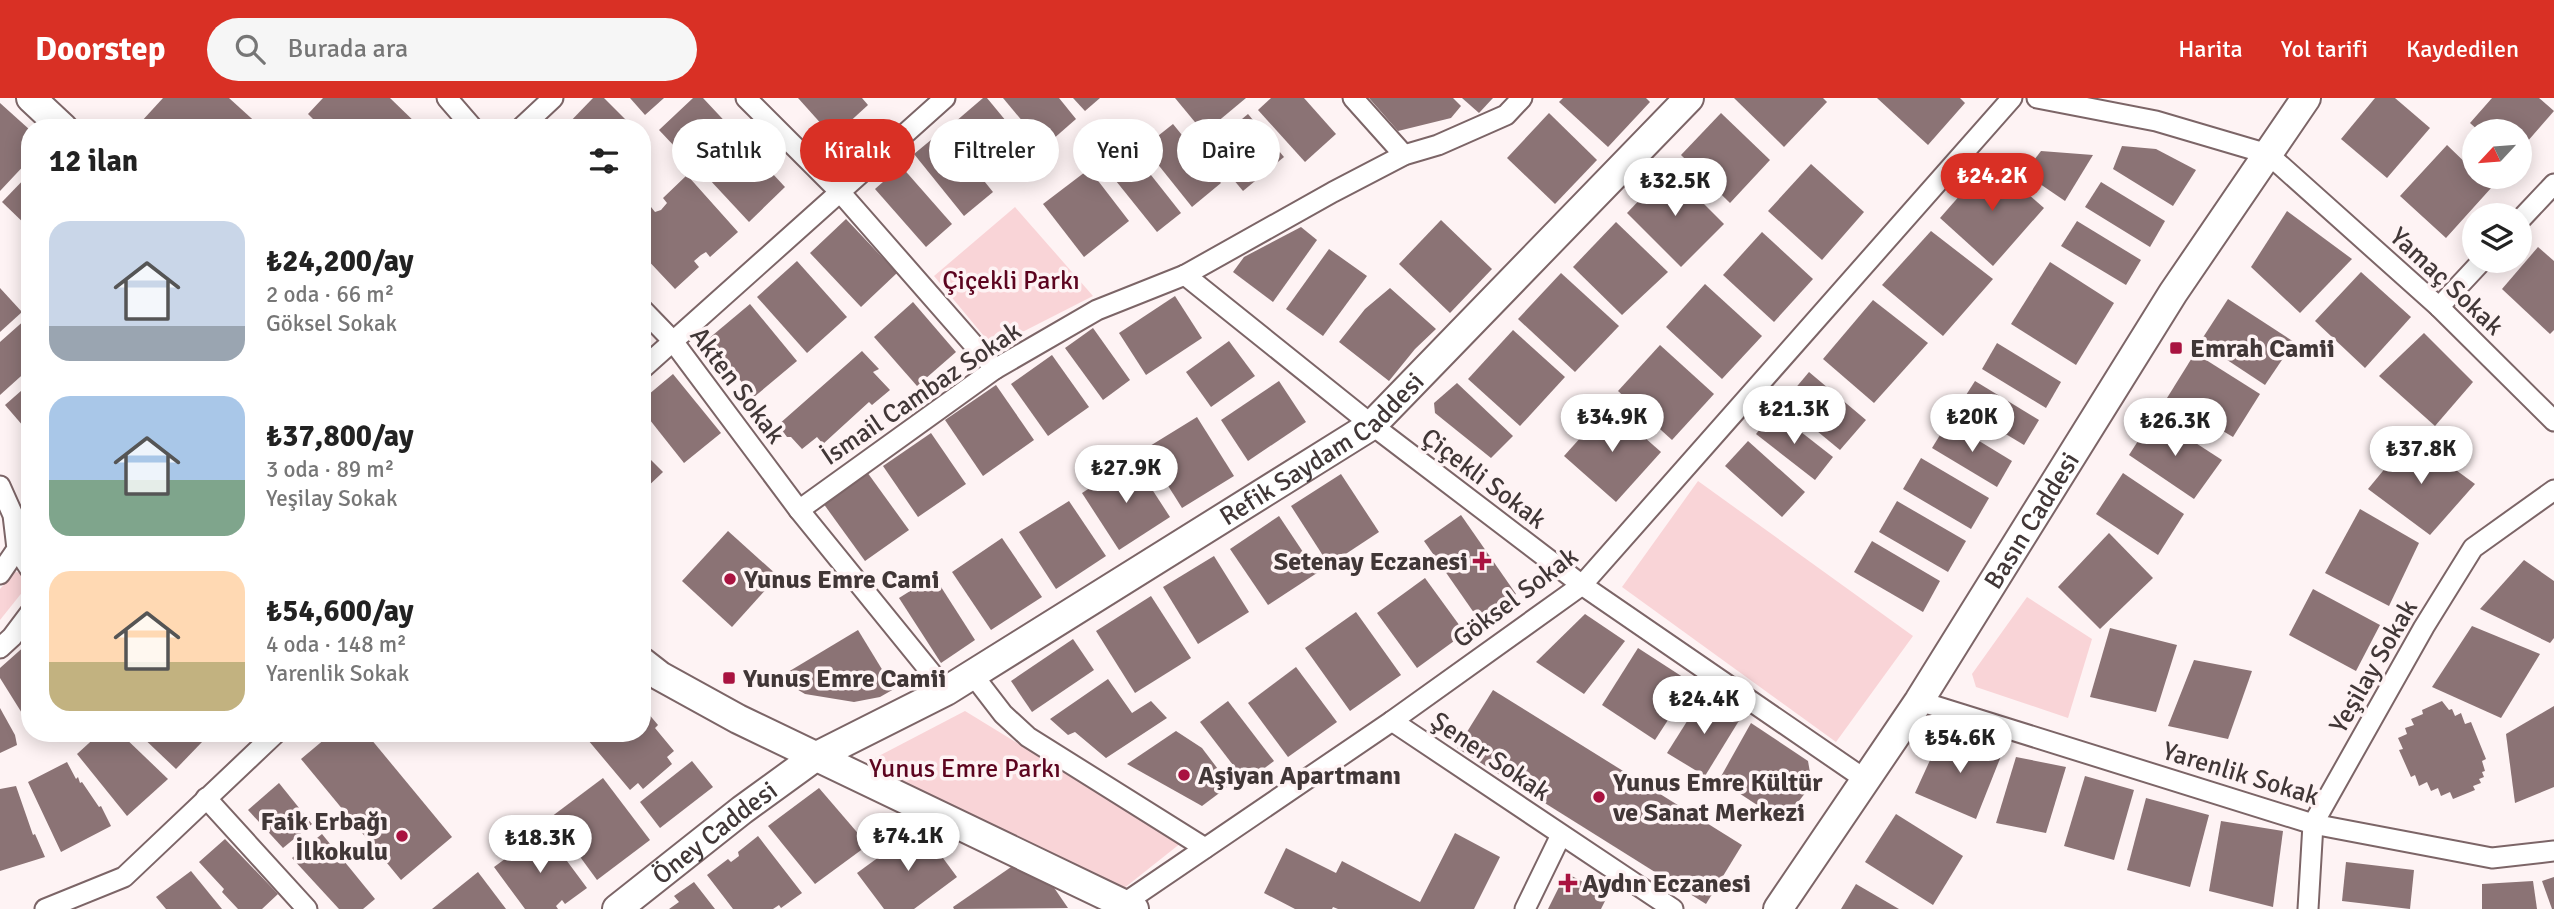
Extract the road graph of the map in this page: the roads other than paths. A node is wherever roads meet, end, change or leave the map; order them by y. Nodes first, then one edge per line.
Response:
1 (31, 98) edge
2 (447, 98) edge
3 (553, 98) edge
4 (746, 98) edge
5 (945, 98) edge
6 (1353, 98) edge
7 (1522, 98) edge
8 (1689, 98) edge
9 (2012, 98) edge
10 (2037, 98) edge
11 (2306, 98) edge
12 (53, 119) edge
13 (465, 119) edge
14 (531, 119) edge
15 (2269, 154) junction
16 (1404, 155) junction
17 (2554, 184) edge
18 (840, 192) junction
19 (2532, 207) edge
20 (2471, 273) edge
21 (1185, 275) junction
22 (2440, 307) junction
23 (651, 318) edge
24 (672, 340) junction
25 (651, 360) edge
26 (995, 369) junction
27 (2554, 421) edge
28 (1372, 425) junction
29 (1, 488) edge
30 (2554, 490) edge
31 (799, 510) junction
32 (18, 549) junction
33 (21, 554) edge
34 (0, 574) edge
35 (1582, 585) junction
36 (21, 624) edge
37 (0, 648) edge
38 (651, 669) edge
39 (973, 675) junction
40 (946, 691) junction
41 (1919, 701) junction
42 (1392, 720) junction
43 (266, 742) edge
44 (815, 757) junction
45 (1866, 780) junction
46 (206, 798) junction
47 (2314, 824) junction
48 (1561, 835) junction
49 (1205, 848) junction
50 (2554, 851) edge
51 (1125, 907) edge
52 (45, 909) edge
53 (307, 909) edge
54 (617, 909) edge
55 (1525, 909) edge
56 (1673, 909) edge
57 (1778, 909) edge
58 (2308, 909) edge

1 - 12 street
2 - 13 street
3 - 14 street
4 - 18 street
5 - 18 street
6 - 16 street
7 - 16 street, İsmail Cambaz Sokak
8 - 28 street, Refik Saydam Caddesi
9 - 35 street, Göksel Sokak
10 - 15 street
11 - 15 street, Basın Caddesi
15 - 22 street, Yamaç Sokak
15 - 41 street, Basın Caddesi
16 - 21 street, İsmail Cambaz Sokak
17 - 19 street
18 - 24 street
18 - 26 street
20 - 22 street
21 - 26 street, İsmail Cambaz Sokak
21 - 28 street, Çiçekli Sokak
22 - 27 street, Yamaç Sokak
23 - 24 street, Akten Sokak
24 - 25 street
24 - 31 street, Akten Sokak
26 - 31 street, İsmail Cambaz Sokak
28 - 35 street, Çiçekli Sokak
28 - 39 street, Refik Saydam Caddesi
29 - 32 street
30 - 47 street, Yeşilay Sokak
31 - 40 street, Akten Sokak
32 - 33 street
32 - 34 street
35 - 42 street, Göksel Sokak
35 - 45 street, Çiçekli Sokak
36 - 37 street
38 - 44 street
39 - 40 street, Refik Saydam Caddesi
39 - 49 street
40 - 44 street, Refik Saydam Caddesi
41 - 45 street, Basın Caddesi
41 - 47 street, Yarenlik Sokak
42 - 48 street, Şener Sokak
42 - 49 street, Göksel Sokak
43 - 46 street
44 - 51 street
44 - 54 street, Öney Caddesi
45 - 57 street, Basın Caddesi
46 - 52 street
46 - 53 street
47 - 50 street, Yarenlik Sokak
47 - 58 street, Yeşilay Sokak
48 - 55 street, Şener Sokak
48 - 56 street, Şener Sokak
49 - 51 street, Göksel Sokak

